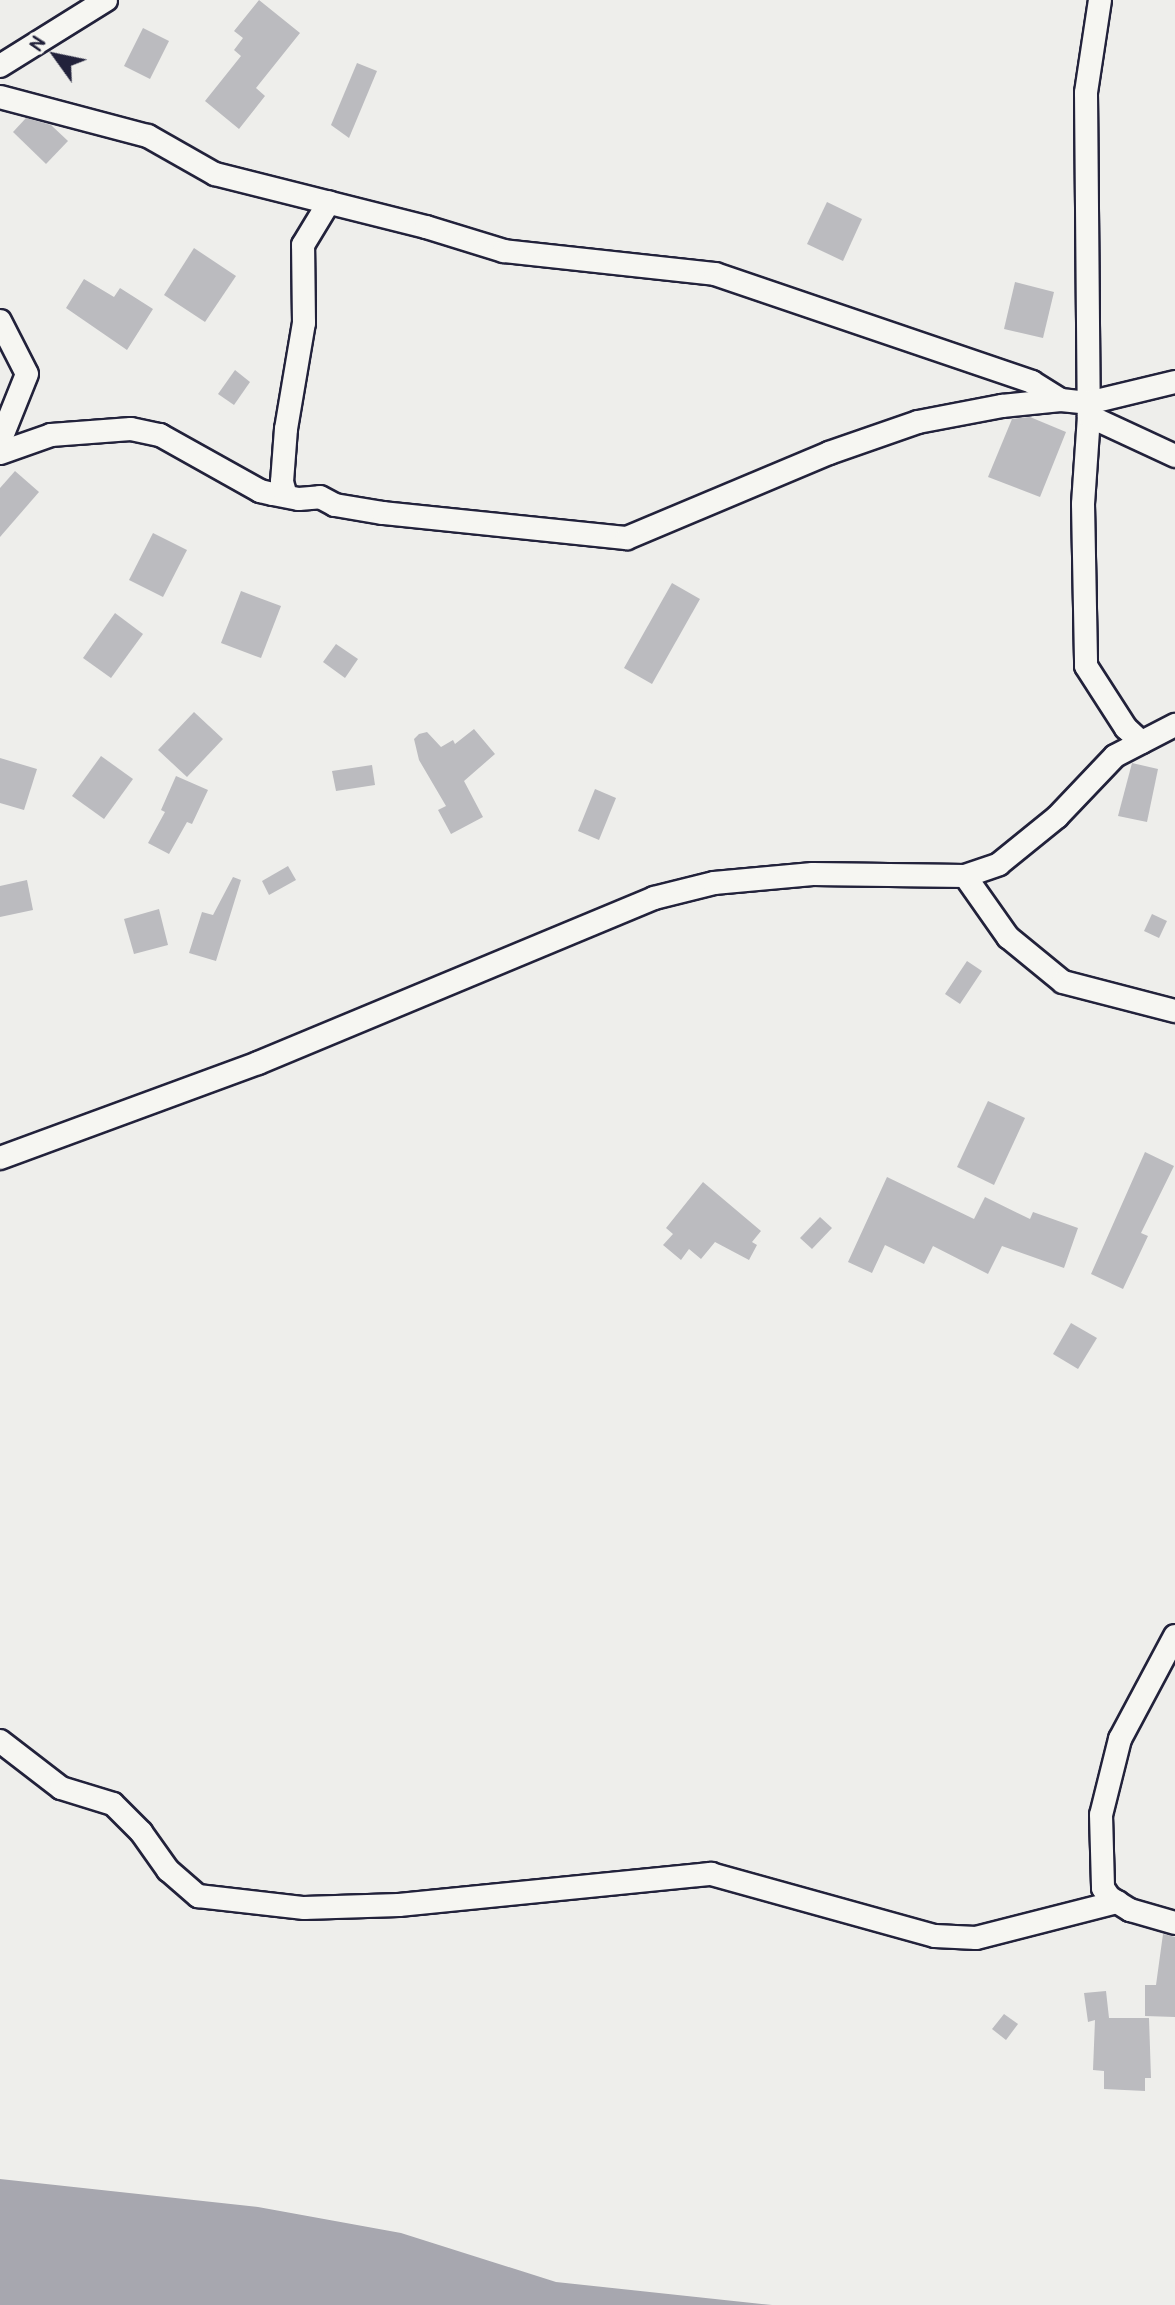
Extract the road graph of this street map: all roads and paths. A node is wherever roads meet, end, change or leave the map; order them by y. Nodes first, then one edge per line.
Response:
1 (106, 0) edge
2 (1100, 0) edge
3 (0, 66) edge
4 (0, 97) edge
5 (329, 202) junction
6 (0, 321) edge
7 (1175, 382) edge
8 (1061, 400) junction
9 (1088, 410) junction
10 (0, 441) edge
11 (0, 453) edge
12 (1175, 456) edge
13 (286, 496) junction
14 (1175, 725) edge
15 (1141, 742) junction
16 (965, 876) junction
17 (1175, 1011) edge
18 (0, 1158) edge
19 (1175, 1636) edge
20 (0, 1741) edge
21 (1117, 1902) junction
22 (1175, 1923) edge

1 - 3 street
2 - 9 street
4 - 5 street
5 - 8 street
5 - 13 street
6 - 10 street
7 - 9 street
8 - 9 street
8 - 13 street
9 - 12 street
9 - 15 street
11 - 13 street
14 - 15 street
15 - 16 street
16 - 17 street
16 - 18 street
19 - 21 street
20 - 21 street
21 - 22 street

